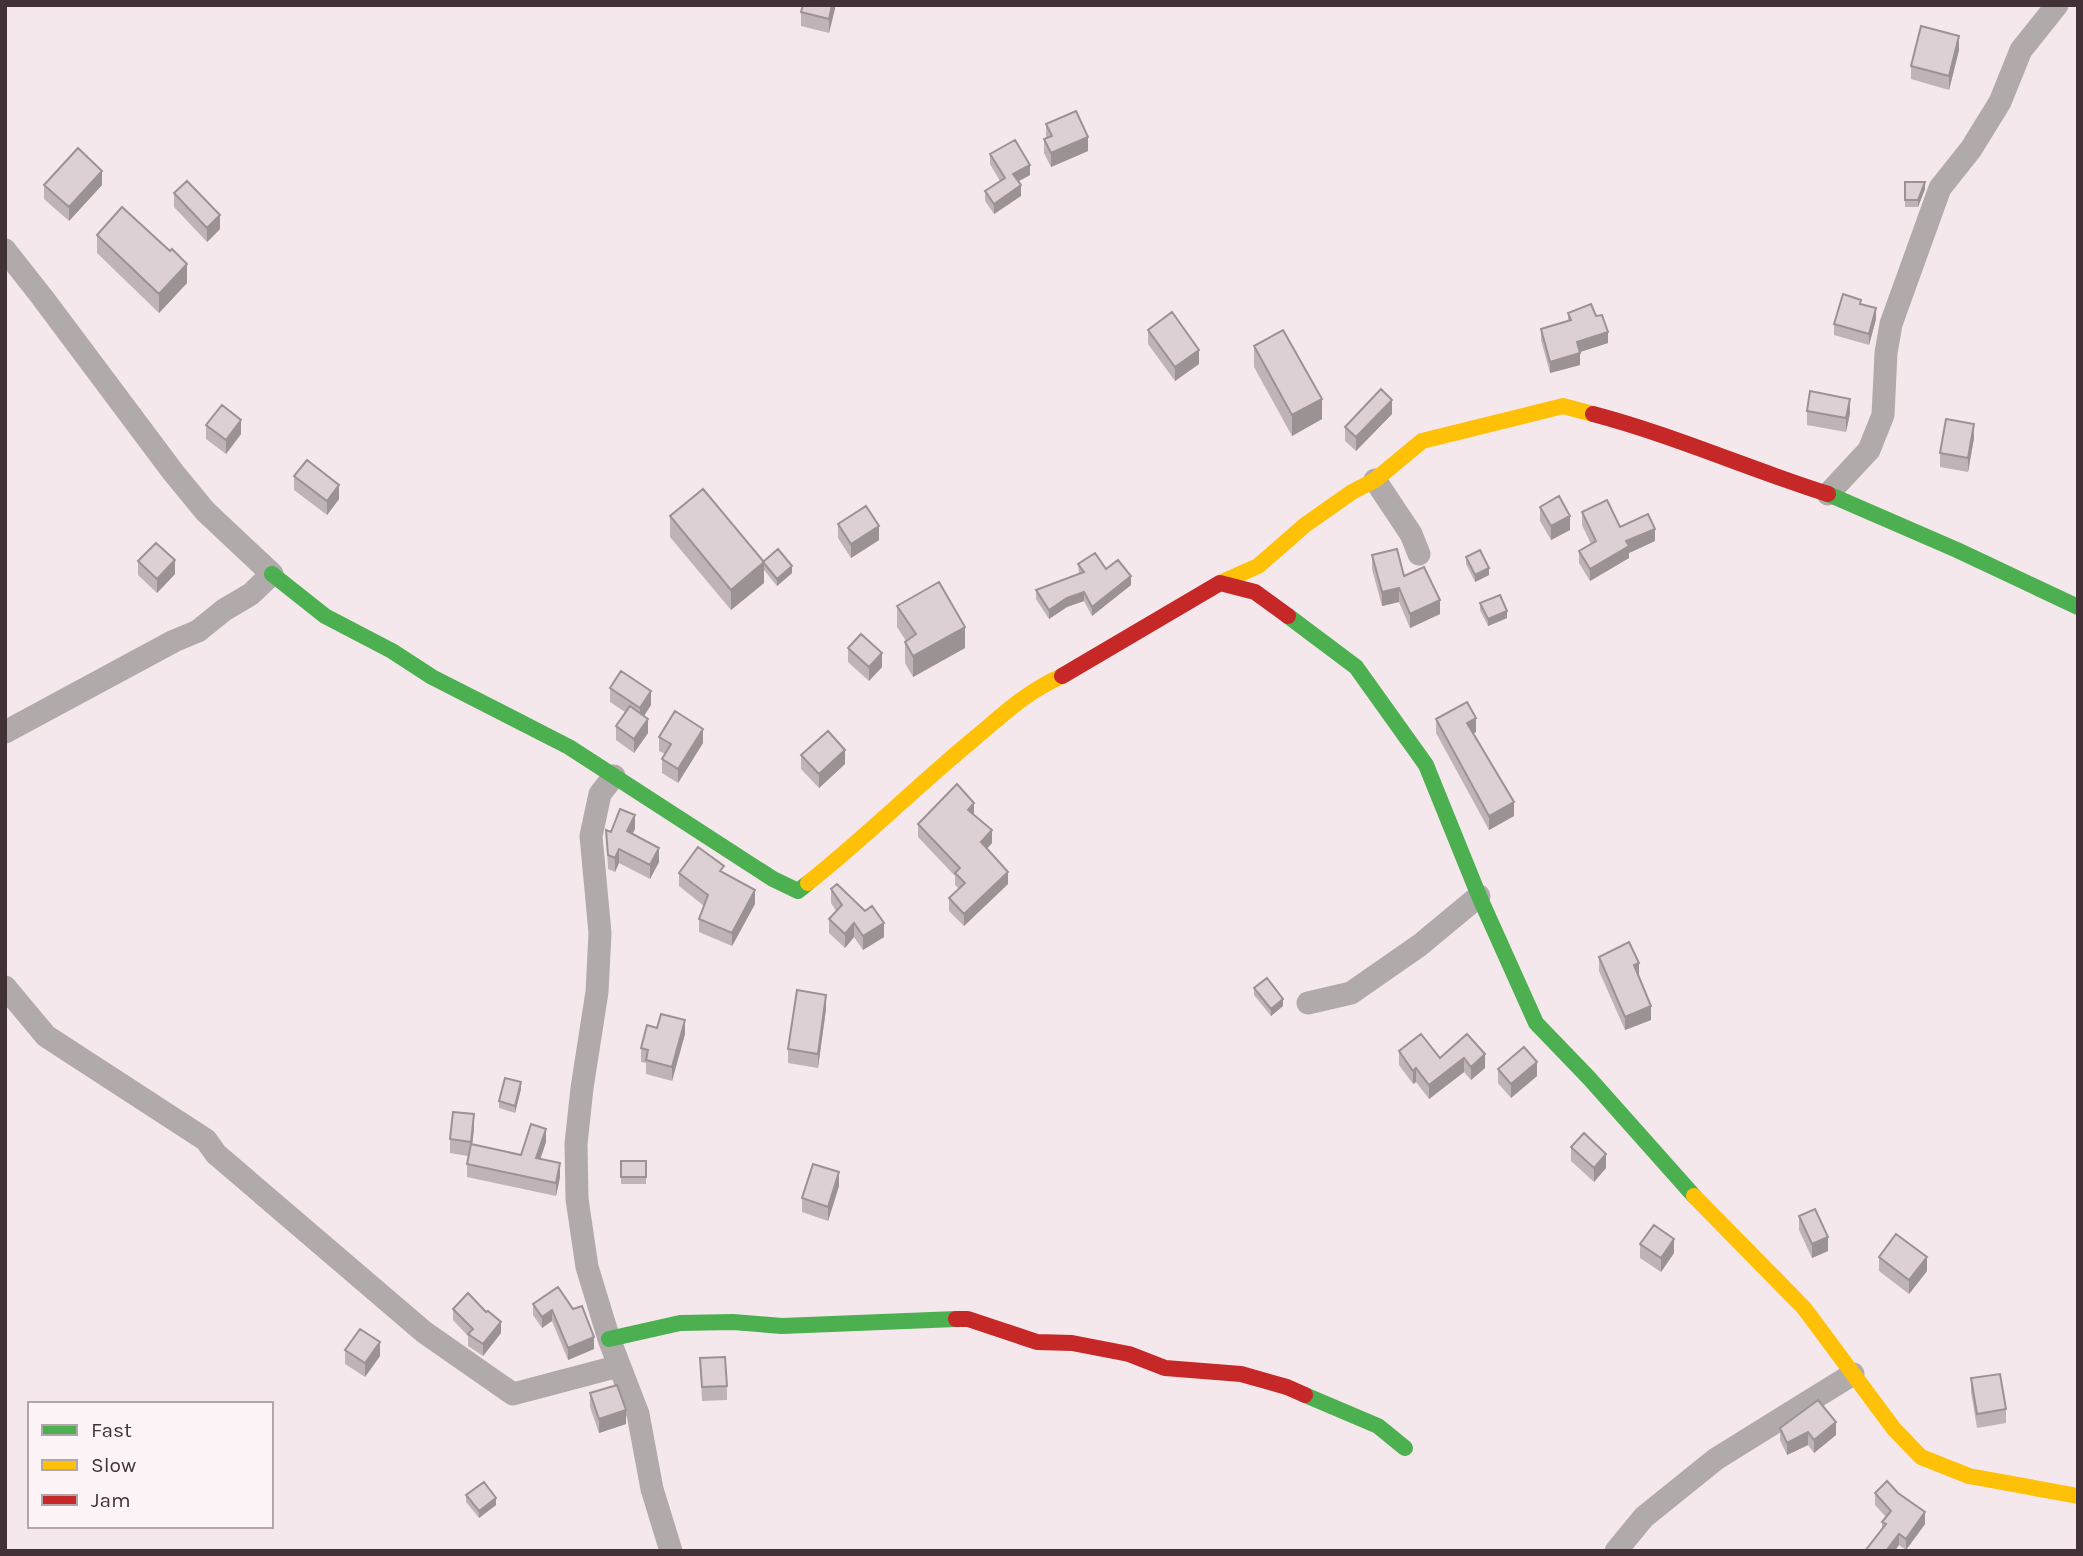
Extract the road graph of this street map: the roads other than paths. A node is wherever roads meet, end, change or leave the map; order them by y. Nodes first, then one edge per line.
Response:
1 (2057, 5) edge
2 (5, 250) edge
3 (1375, 480) junction
4 (1828, 494) junction
5 (1419, 554) dead end
6 (272, 573) junction
7 (1220, 583) junction
8 (2078, 607) edge
9 (5, 733) edge
10 (614, 776) junction
11 (1479, 897) junction
12 (5, 987) edge
13 (1308, 1003) dead end
14 (609, 1339) junction
15 (620, 1367) junction
16 (1853, 1374) junction
17 (1405, 1448) dead end
18 (2078, 1496) edge
19 (671, 1551) edge
20 (1616, 1551) edge

1 - 4 street
2 - 6 street
3 - 4 street
3 - 5 street
3 - 7 street
4 - 8 street
6 - 9 street
6 - 10 street
7 - 10 street
7 - 11 street
10 - 14 street
11 - 13 street
11 - 16 street
12 - 15 street
14 - 15 street
14 - 17 street
15 - 19 street
16 - 18 street
16 - 20 street

